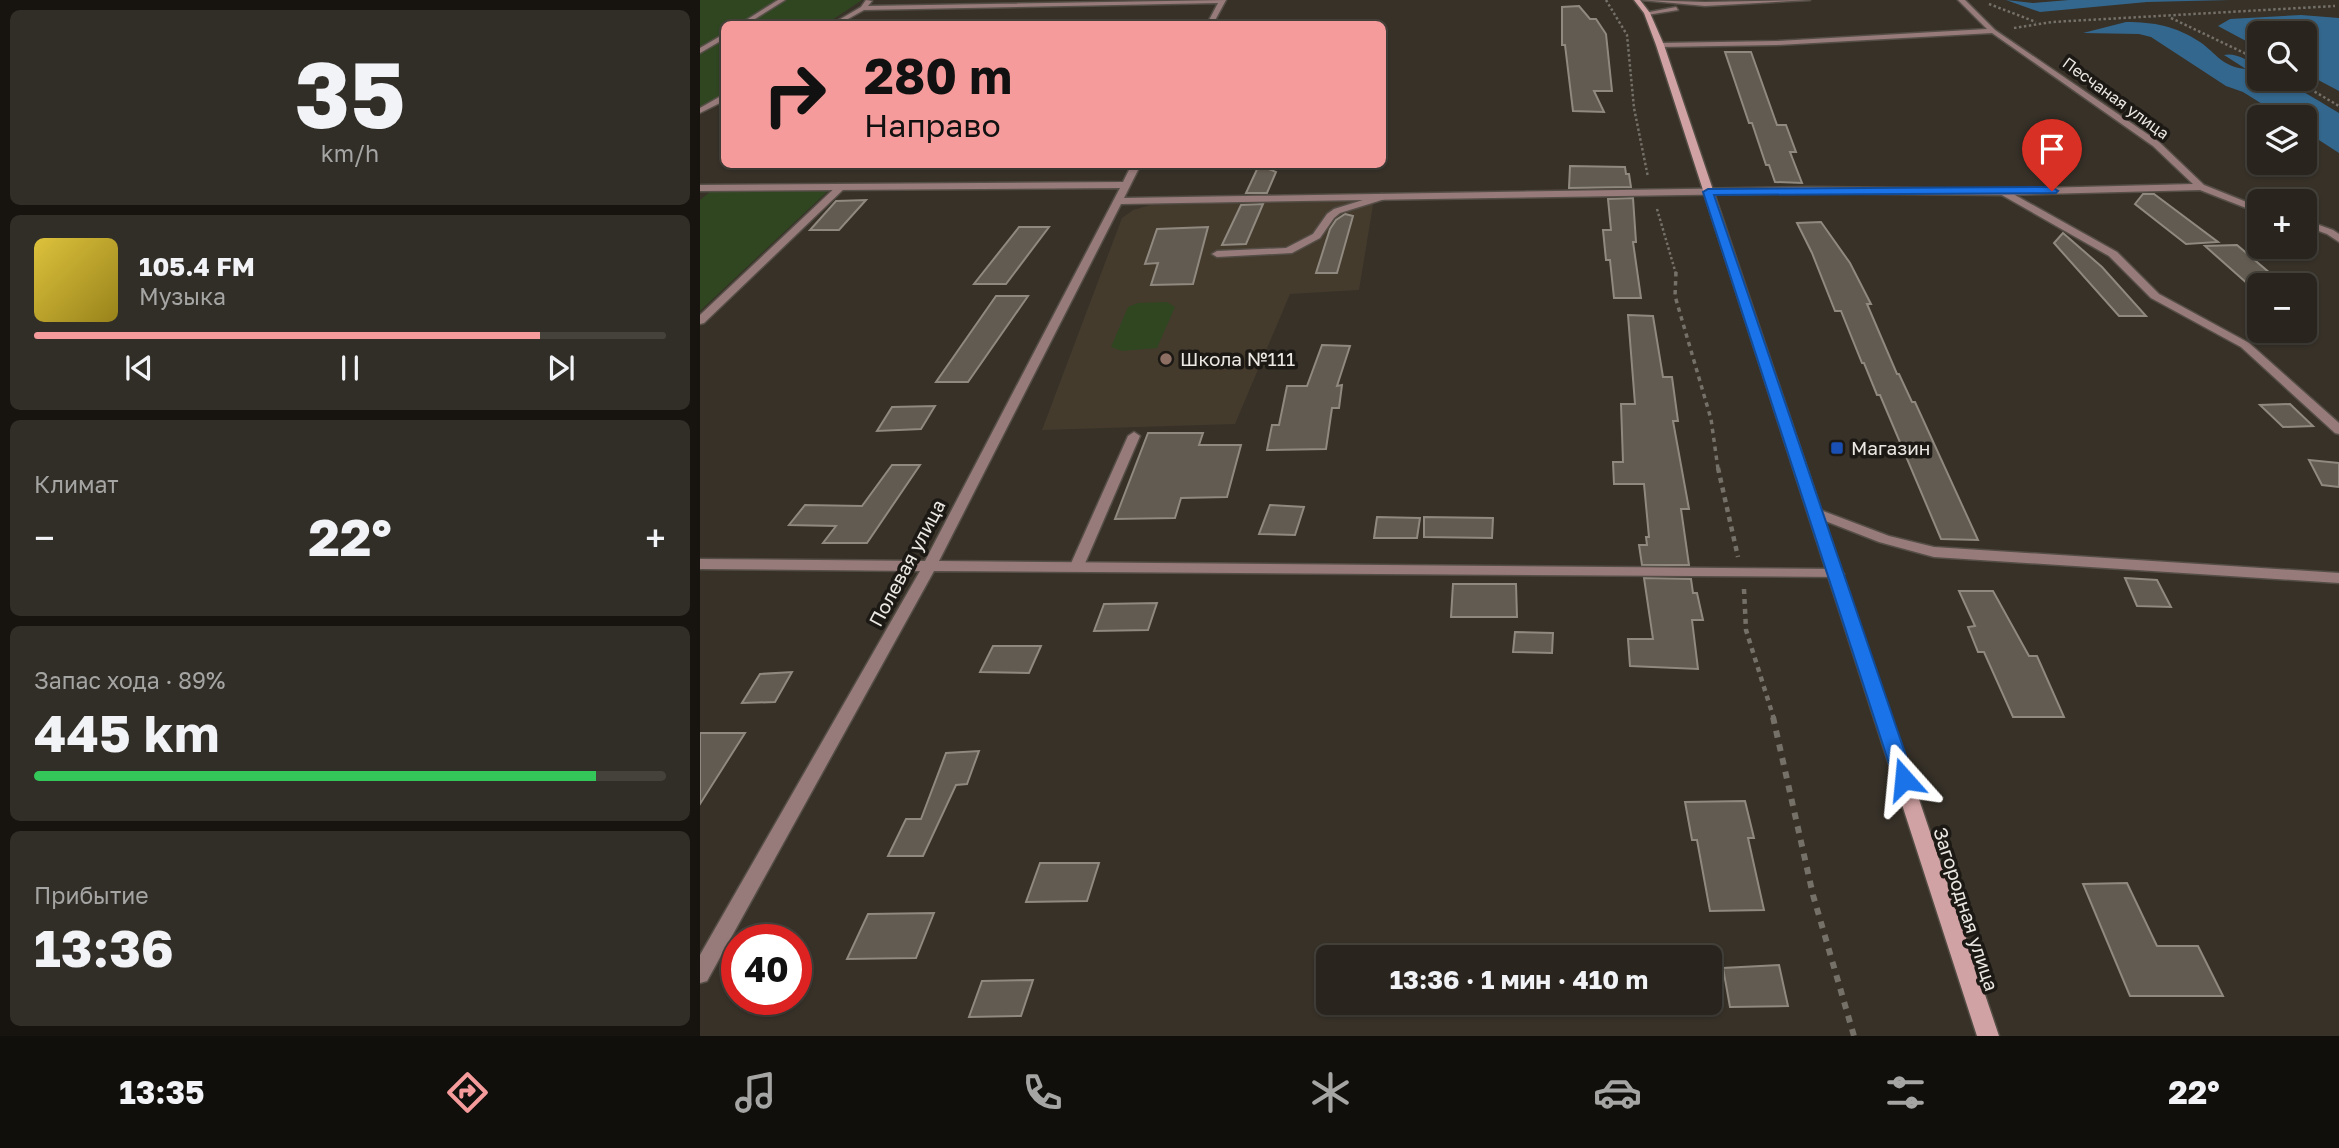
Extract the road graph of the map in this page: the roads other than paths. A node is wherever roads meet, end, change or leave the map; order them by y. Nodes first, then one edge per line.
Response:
1 (782, 0) edge
2 (870, 0) edge
3 (1222, 0) edge
4 (1637, 0) edge
5 (1807, 0) edge
6 (1961, 0) edge
7 (1705, 4) junction
8 (1645, 7) edge
9 (863, 8) junction
10 (748, 21) edge
11 (840, 21) edge
12 (1212, 21) edge
13 (1993, 31) junction
14 (721, 38) edge
15 (1660, 45) junction
16 (700, 51) edge
17 (721, 100) edge
18 (700, 111) edge
19 (1135, 168) edge
20 (1127, 185) junction
21 (842, 186) junction
22 (2201, 187) junction
23 (700, 188) edge
24 (1708, 192) junction
25 (2003, 192) junction
26 (1382, 197) junction
27 (1118, 201) junction
28 (2247, 205) edge
29 (2317, 227) edge
30 (2339, 239) edge
31 (1217, 254) dead end
32 (700, 321) edge
33 (2339, 430) edge
34 (1133, 436) dead end
35 (1815, 512) junction
36 (700, 564) edge
37 (929, 567) junction
38 (1076, 568) junction
39 (1837, 574) junction
40 (2339, 578) edge
41 (700, 974) edge
42 (1988, 1036) edge

1 - 10 street
2 - 9 street
3 - 9 street
3 - 12 street
4 - 8 street, Загородная улица
5 - 7 street
6 - 13 street, Песчаная улица
7 - 8 street
7 - 8 street
8 - 15 street, Загородная улица
9 - 11 street
13 - 15 street
13 - 22 street, Песчаная улица
14 - 16 street
15 - 24 street, Загородная улица
17 - 18 street
19 - 20 street, Полевая улица
20 - 21 street
20 - 27 street, Полевая улица
21 - 23 street
21 - 32 street
22 - 25 street
22 - 28 street, Песчаная улица
24 - 25 street
24 - 26 street
24 - 35 street, Загородная улица
25 - 33 street
26 - 27 street
26 - 31 street
27 - 37 street, Полевая улица
29 - 30 street
34 - 38 street
35 - 39 street, Загородная улица
35 - 40 street
36 - 37 street
37 - 38 street
37 - 41 street, Полевая улица
38 - 39 street
39 - 42 street, Загородная улица

